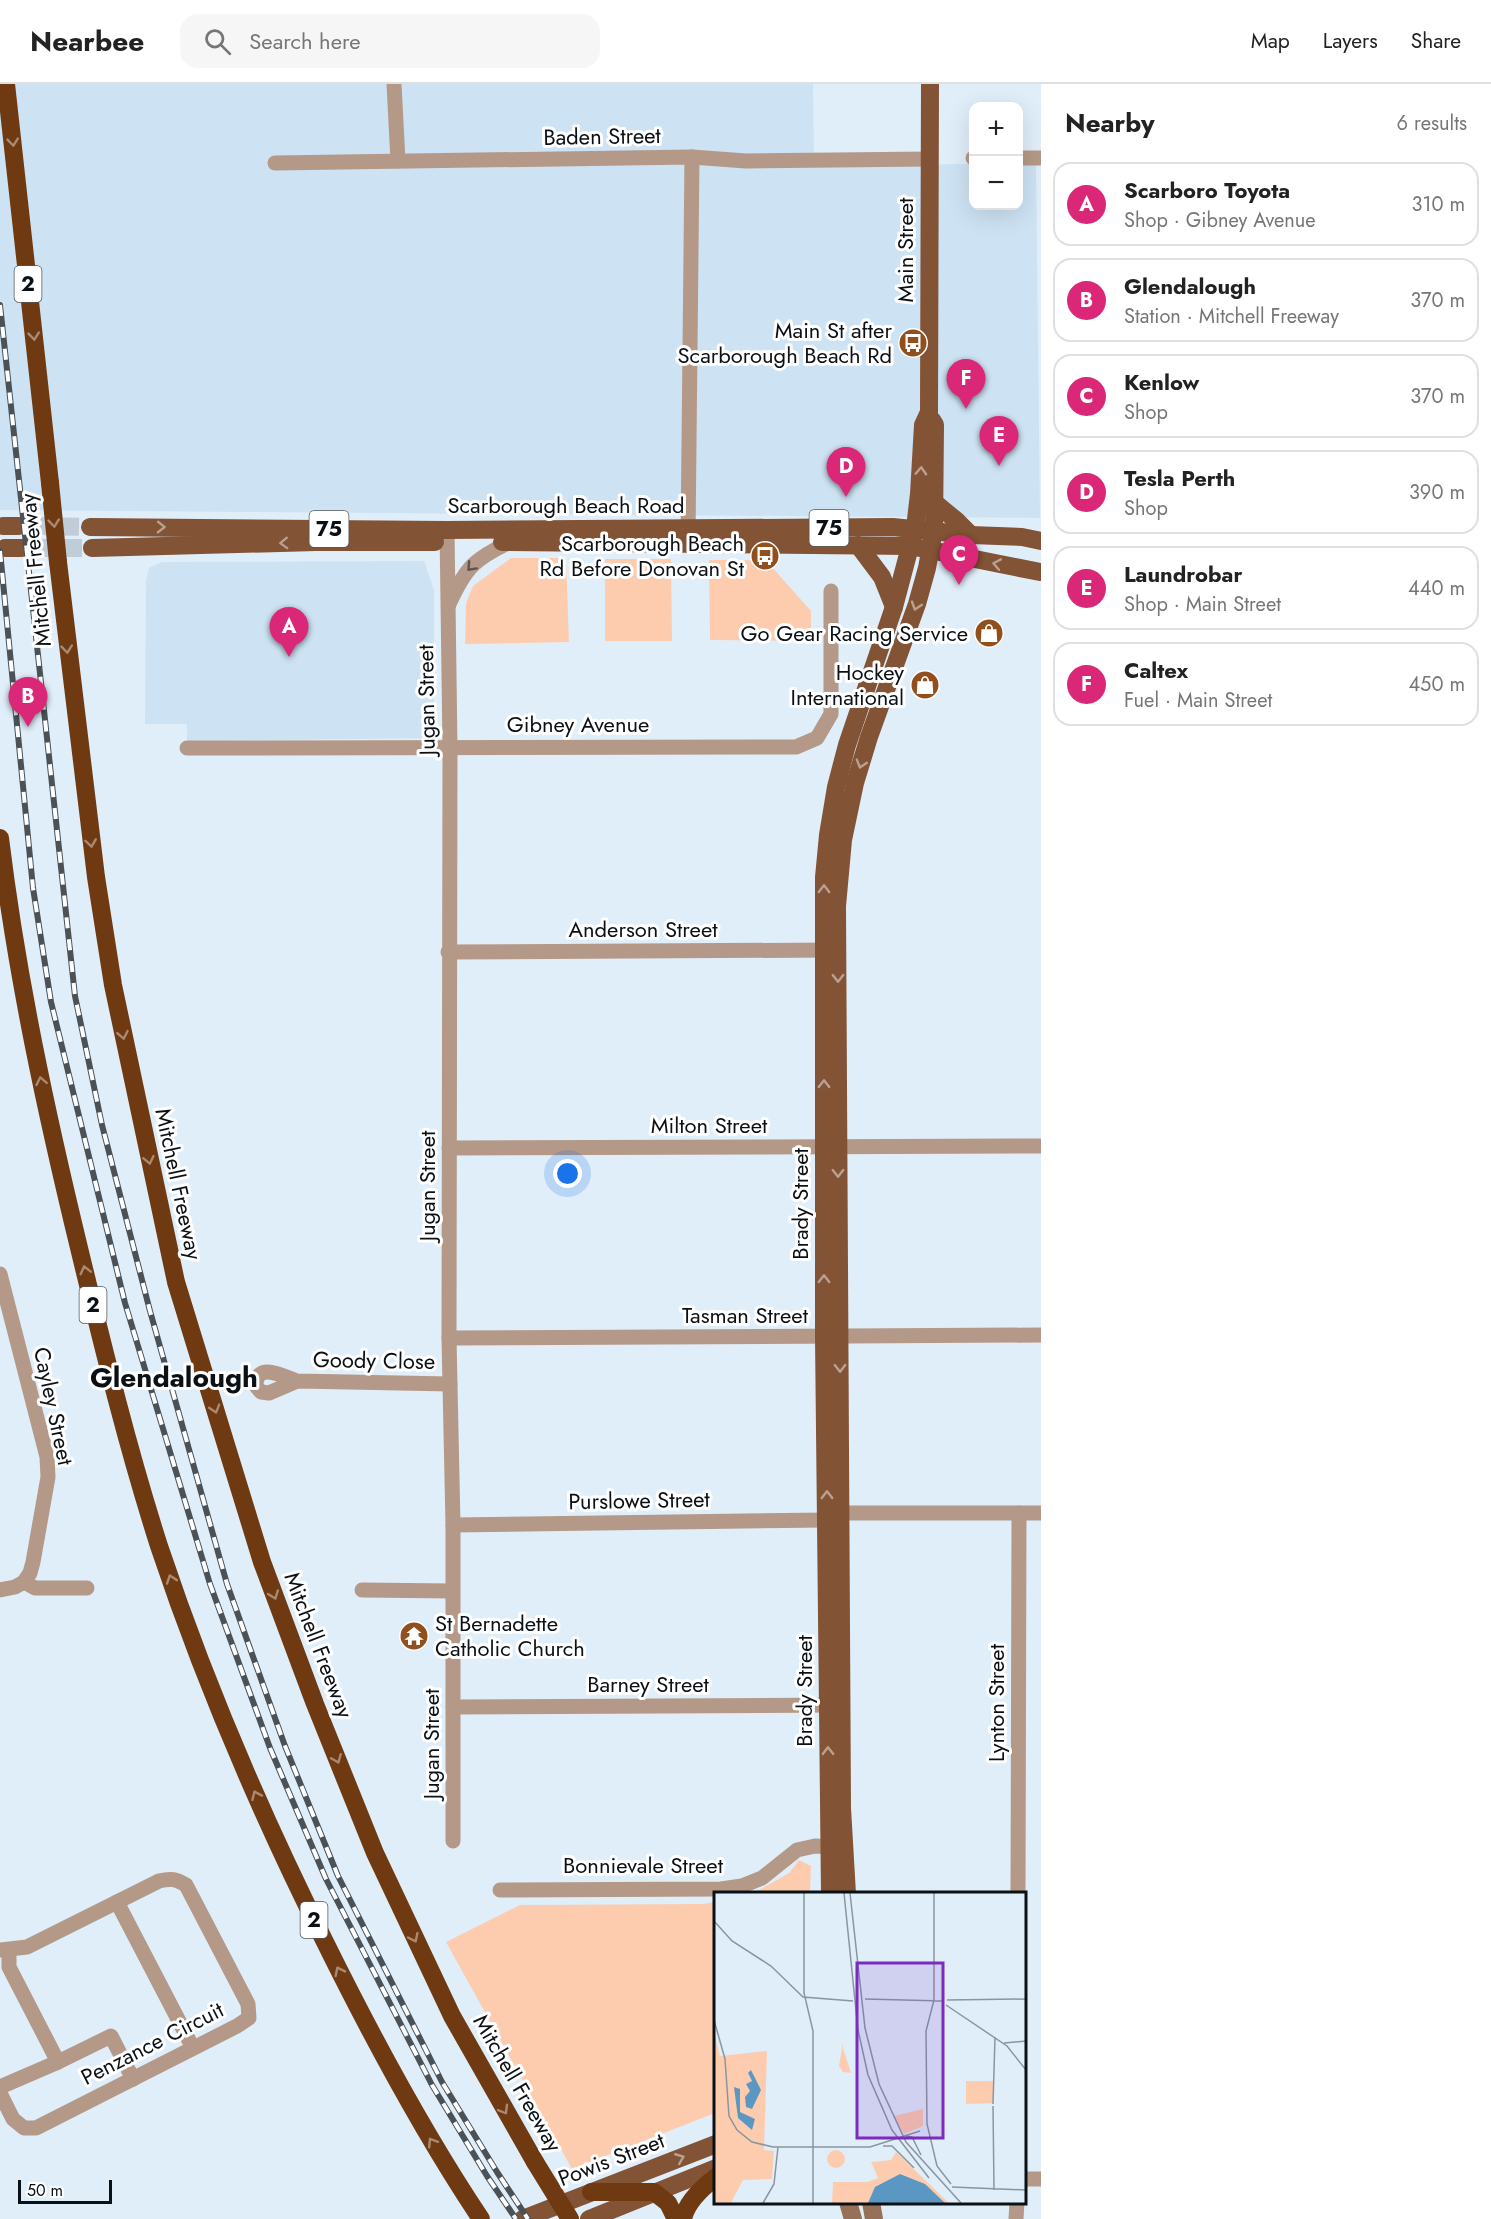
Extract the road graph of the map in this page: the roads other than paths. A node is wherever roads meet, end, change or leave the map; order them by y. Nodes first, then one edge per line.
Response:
1 (6, 84) edge
2 (394, 84) edge
3 (930, 84) edge
4 (692, 157) junction
5 (1023, 158) edge
6 (1041, 158) edge
7 (929, 159) junction
8 (398, 161) junction
9 (275, 164) dead end
10 (929, 416) junction
11 (935, 503) junction
12 (90, 527) tunnel mouth
13 (934, 530) junction
14 (971, 535) junction
15 (447, 536) junction
16 (688, 536) junction
17 (912, 537) junction
18 (1041, 541) edge
19 (512, 542) junction
20 (858, 545) junction
21 (92, 548) tunnel mouth
22 (931, 549) junction
23 (1041, 550) edge
24 (1041, 573) edge
25 (831, 591) dead end
26 (894, 607) junction
27 (447, 609) junction
28 (450, 747) junction
29 (187, 748) dead end
30 (0, 838) edge
31 (830, 950) junction
32 (448, 952) junction
33 (1041, 1146) edge
34 (831, 1147) junction
35 (449, 1148) junction
36 (0, 1274) edge
37 (1041, 1335) edge
38 (832, 1337) junction
39 (450, 1338) junction
40 (297, 1381) dead end
41 (450, 1384) junction
42 (1018, 1513) junction
43 (1041, 1513) edge
44 (834, 1516) junction
45 (453, 1525) junction
46 (24, 1582) junction
47 (87, 1588) dead end
48 (0, 1590) edge
49 (362, 1590) dead end
50 (452, 1591) junction
51 (835, 1705) junction
52 (453, 1707) junction
53 (453, 1841) dead end
54 (838, 1847) junction
55 (500, 1890) dead end
56 (830, 1892) edge
57 (847, 1892) edge
58 (1018, 1892) edge
59 (117, 1902) junction
60 (4, 1950) edge
61 (193, 2048) junction
62 (58, 2062) junction
63 (133, 2079) junction
64 (0, 2087) edge
65 (0, 2093) edge
66 (714, 2145) edge
67 (714, 2169) edge
68 (714, 2178) edge
69 (591, 2192) junction
70 (654, 2192) junction
71 (849, 2204) edge
72 (871, 2204) edge
73 (1017, 2204) edge
74 (481, 2219) edge
75 (523, 2219) edge
76 (570, 2219) edge
77 (589, 2219) edge
78 (676, 2219) edge
79 (683, 2219) edge
80 (853, 2219) edge
81 (874, 2219) edge
82 (1016, 2219) edge

1 -> 76 highway, Mitchell Freeway / 2, bridge
2 - 8 street
3 - 7 main road, Main Street
4 - 7 street, Baden Street
4 - 8 street, Baden Street
4 - 16 street
5 - 6 street
7 - 10 main road, Main Street
8 - 9 street, Baden Street
10 - 11 main road, Main Street
17 -> 10 main road, Main Street
11 - 13 main road, Main Street
11 - 14 main road
12 -> 15 main road, Scarborough Beach Road / 75
13 - 14 main road, Scarborough Beach Road / 75
13 - 17 main road, Scarborough Beach Road / 75
13 - 22 main road, Main Street
14 - 18 main road, Scarborough Beach Road / 75
15 - 16 main road, Scarborough Beach Road / 75
15 - 19 main road, Scarborough Beach Road / 75
15 -> 21 main road, Scarborough Beach Road / 75
15 - 27 street, Jugan Street
16 - 17 main road, Scarborough Beach Road / 75
16 - 19 main road, Scarborough Beach Road / 75
16 - 20 main road, Scarborough Beach Road / 75
17 - 20 main road, Scarborough Beach Road / 75
17 - 22 main road, Scarborough Beach Road / 75
17 - 26 main road, Brady Street
19 -> 27 street
20 - 26 main road
24 -> 22 main road, Scarborough Beach Road / 75
22 -> 31 main road, Brady Street
23 - 24 main road
25 - 28 street, Gibney Avenue
31 -> 26 main road, Brady Street
27 - 28 street, Jugan Street
28 - 29 street, Gibney Avenue
28 - 32 street, Jugan Street
74 -> 30 highway, 2
31 - 32 street, Anderson Street
31 - 34 main road, Brady Street
32 - 35 street, Jugan Street
33 - 34 street, Milton Street
34 - 35 street, Milton Street
34 - 38 main road, Brady Street
35 - 39 street, Jugan Street
36 - 46 street, Cayley Street
37 - 38 street, Tasman Street
38 - 39 street, Tasman Street
38 - 44 main road, Brady Street
39 - 41 street, Jugan Street
40 - 41 street, Goody Close
41 - 45 street, Jugan Street
42 - 43 street, Purslowe Street
42 - 44 street, Purslowe Street
42 - 58 street, Lynton Street
44 - 45 street, Purslowe Street
44 - 51 main road, Brady Street
45 - 50 street, Jugan Street
46 - 47 street
46 - 48 street
49 - 50 street
50 - 52 street, Jugan Street
51 - 52 street, Barney Street
51 - 54 main road, Brady Street
52 - 53 street, Jugan Street
54 - 55 street, Bonnievale Street
54 - 56 main road, Brady Street
54 - 57 main road, Brady Street
59 - 60 street, Penzance Circuit
59 - 61 street
59 - 61 street, Penzance Circuit
60 - 62 street
61 - 63 street, Penzance Circuit
62 - 63 street
62 - 64 street
63 - 65 street, Penzance Circuit
69 -> 66 main road, Powis Street
67 - 70 main road, Powis Street
68 - 79 highway
69 - 70 highway
69 - 75 main road, Powis Street
70 - 77 main road, Powis Street
70 - 78 highway
71 - 80 main road
72 - 81 main road
73 - 82 street

